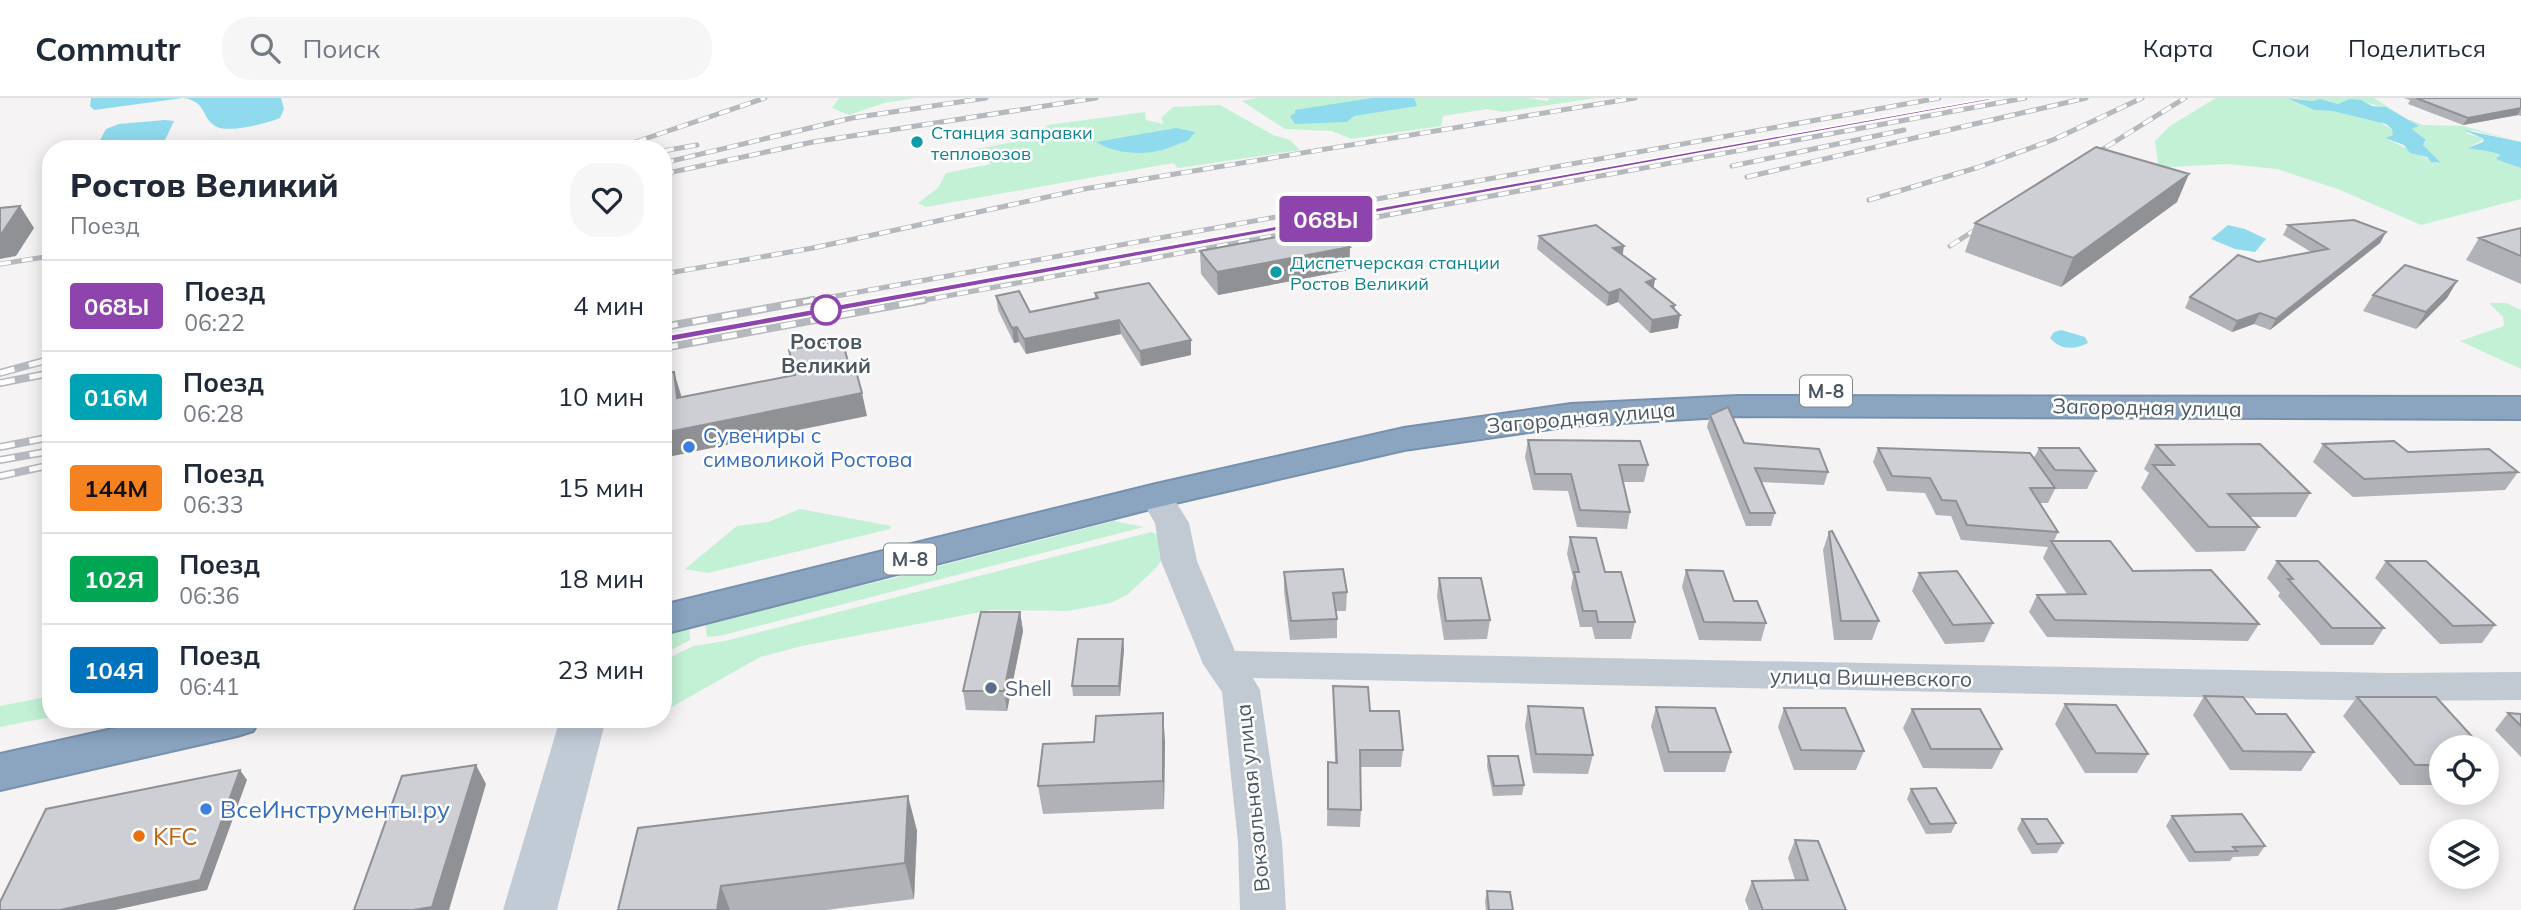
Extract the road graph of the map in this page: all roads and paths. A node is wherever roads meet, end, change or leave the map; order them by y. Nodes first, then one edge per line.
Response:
1 (2521, 393) edge
2 (2521, 408) edge
3 (1156, 496) junction
4 (672, 600) edge
5 (672, 618) edge
6 (1222, 664) junction
7 (2521, 686) edge
8 (82, 728) edge
9 (197, 728) edge
10 (581, 728) edge
11 (0, 745) edge
12 (0, 772) edge
13 (530, 910) edge
14 (1264, 910) edge

1 - 4 highway, Загородная улица / М-8
2 - 3 highway, Загородная улица / М-8
3 - 5 highway, Загородная улица / М-8
3 - 6 street, Вокзальная улица
6 - 7 street, улица Вишневского
6 - 14 street, Вокзальная улица
8 - 11 highway
9 - 12 highway
10 - 13 street

